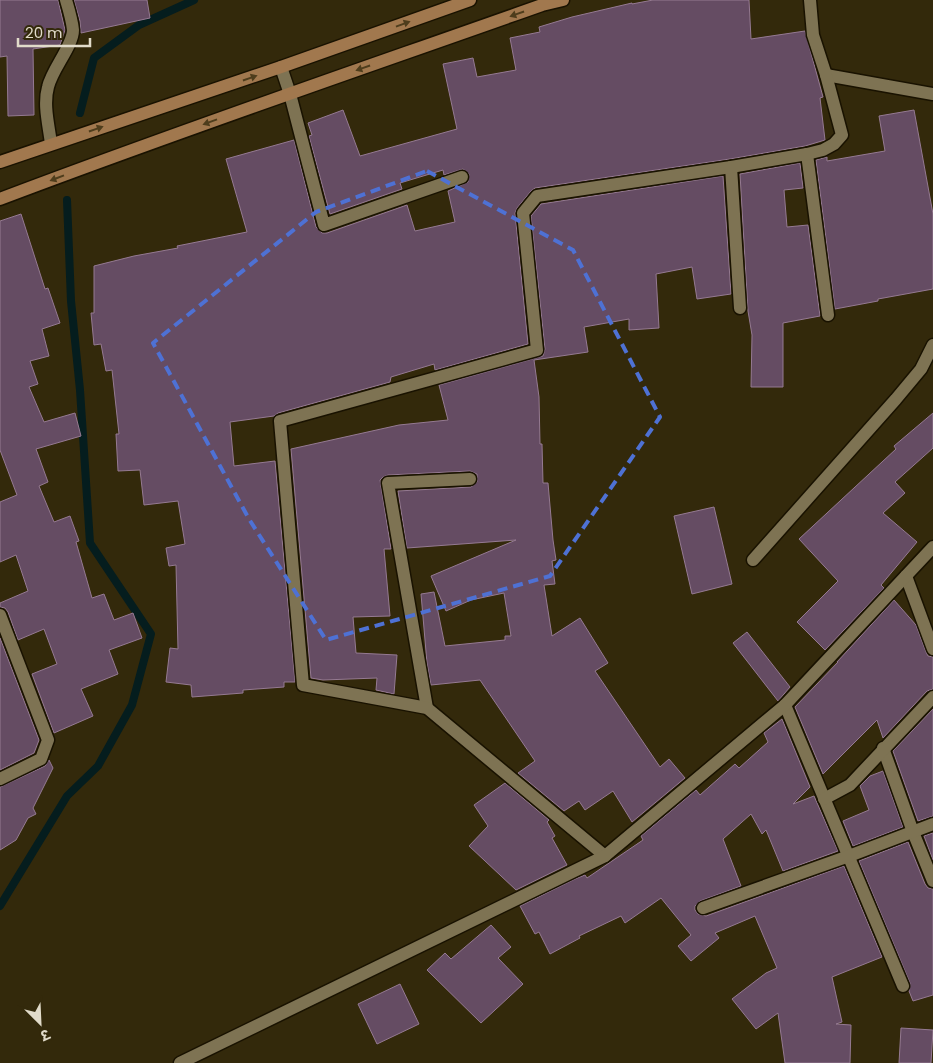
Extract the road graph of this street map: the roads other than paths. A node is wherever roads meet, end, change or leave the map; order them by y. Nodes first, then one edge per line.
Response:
1 (66, 0) edge
2 (470, 0) edge
3 (563, 0) edge
4 (810, 0) edge
5 (281, 67) junction
6 (826, 75) junction
7 (290, 94) junction
8 (933, 94) edge
9 (51, 144) junction
10 (807, 154) junction
11 (0, 162) edge
12 (730, 167) junction
13 (462, 177) dead end
14 (0, 200) edge
15 (740, 308) dead end
16 (828, 315) dead end
17 (933, 345) edge
18 (470, 479) dead end
19 (933, 548) edge
20 (753, 560) dead end
21 (906, 576) junction
22 (0, 615) edge
23 (933, 650) edge
24 (933, 697) edge
25 (786, 705) junction
26 (427, 708) junction
27 (883, 748) junction
28 (0, 779) edge
29 (824, 799) junction
30 (933, 824) edge
31 (913, 832) junction
32 (605, 856) junction
33 (849, 856) junction
34 (933, 881) edge
35 (703, 908) dead end
36 (903, 986) dead end
37 (180, 1063) edge

1 - 9 street
5 -> 2 main road
3 -> 7 main road
4 - 6 street
5 - 7 street
9 -> 5 main road
6 - 8 street
6 - 10 street
7 - 13 street
7 -> 14 main road
9 - 11 main road
10 - 12 street
10 - 16 street
12 - 15 street
12 - 26 street
17 - 20 street
18 - 26 street
19 - 21 street
21 - 23 street
21 - 25 street
22 - 28 street
24 - 27 street
25 - 29 street
25 - 32 street
26 - 32 street
27 - 29 street
27 - 31 street
29 - 33 street
30 - 31 street
31 - 33 street
31 - 34 street
32 - 37 street
33 - 35 street
33 - 36 street

